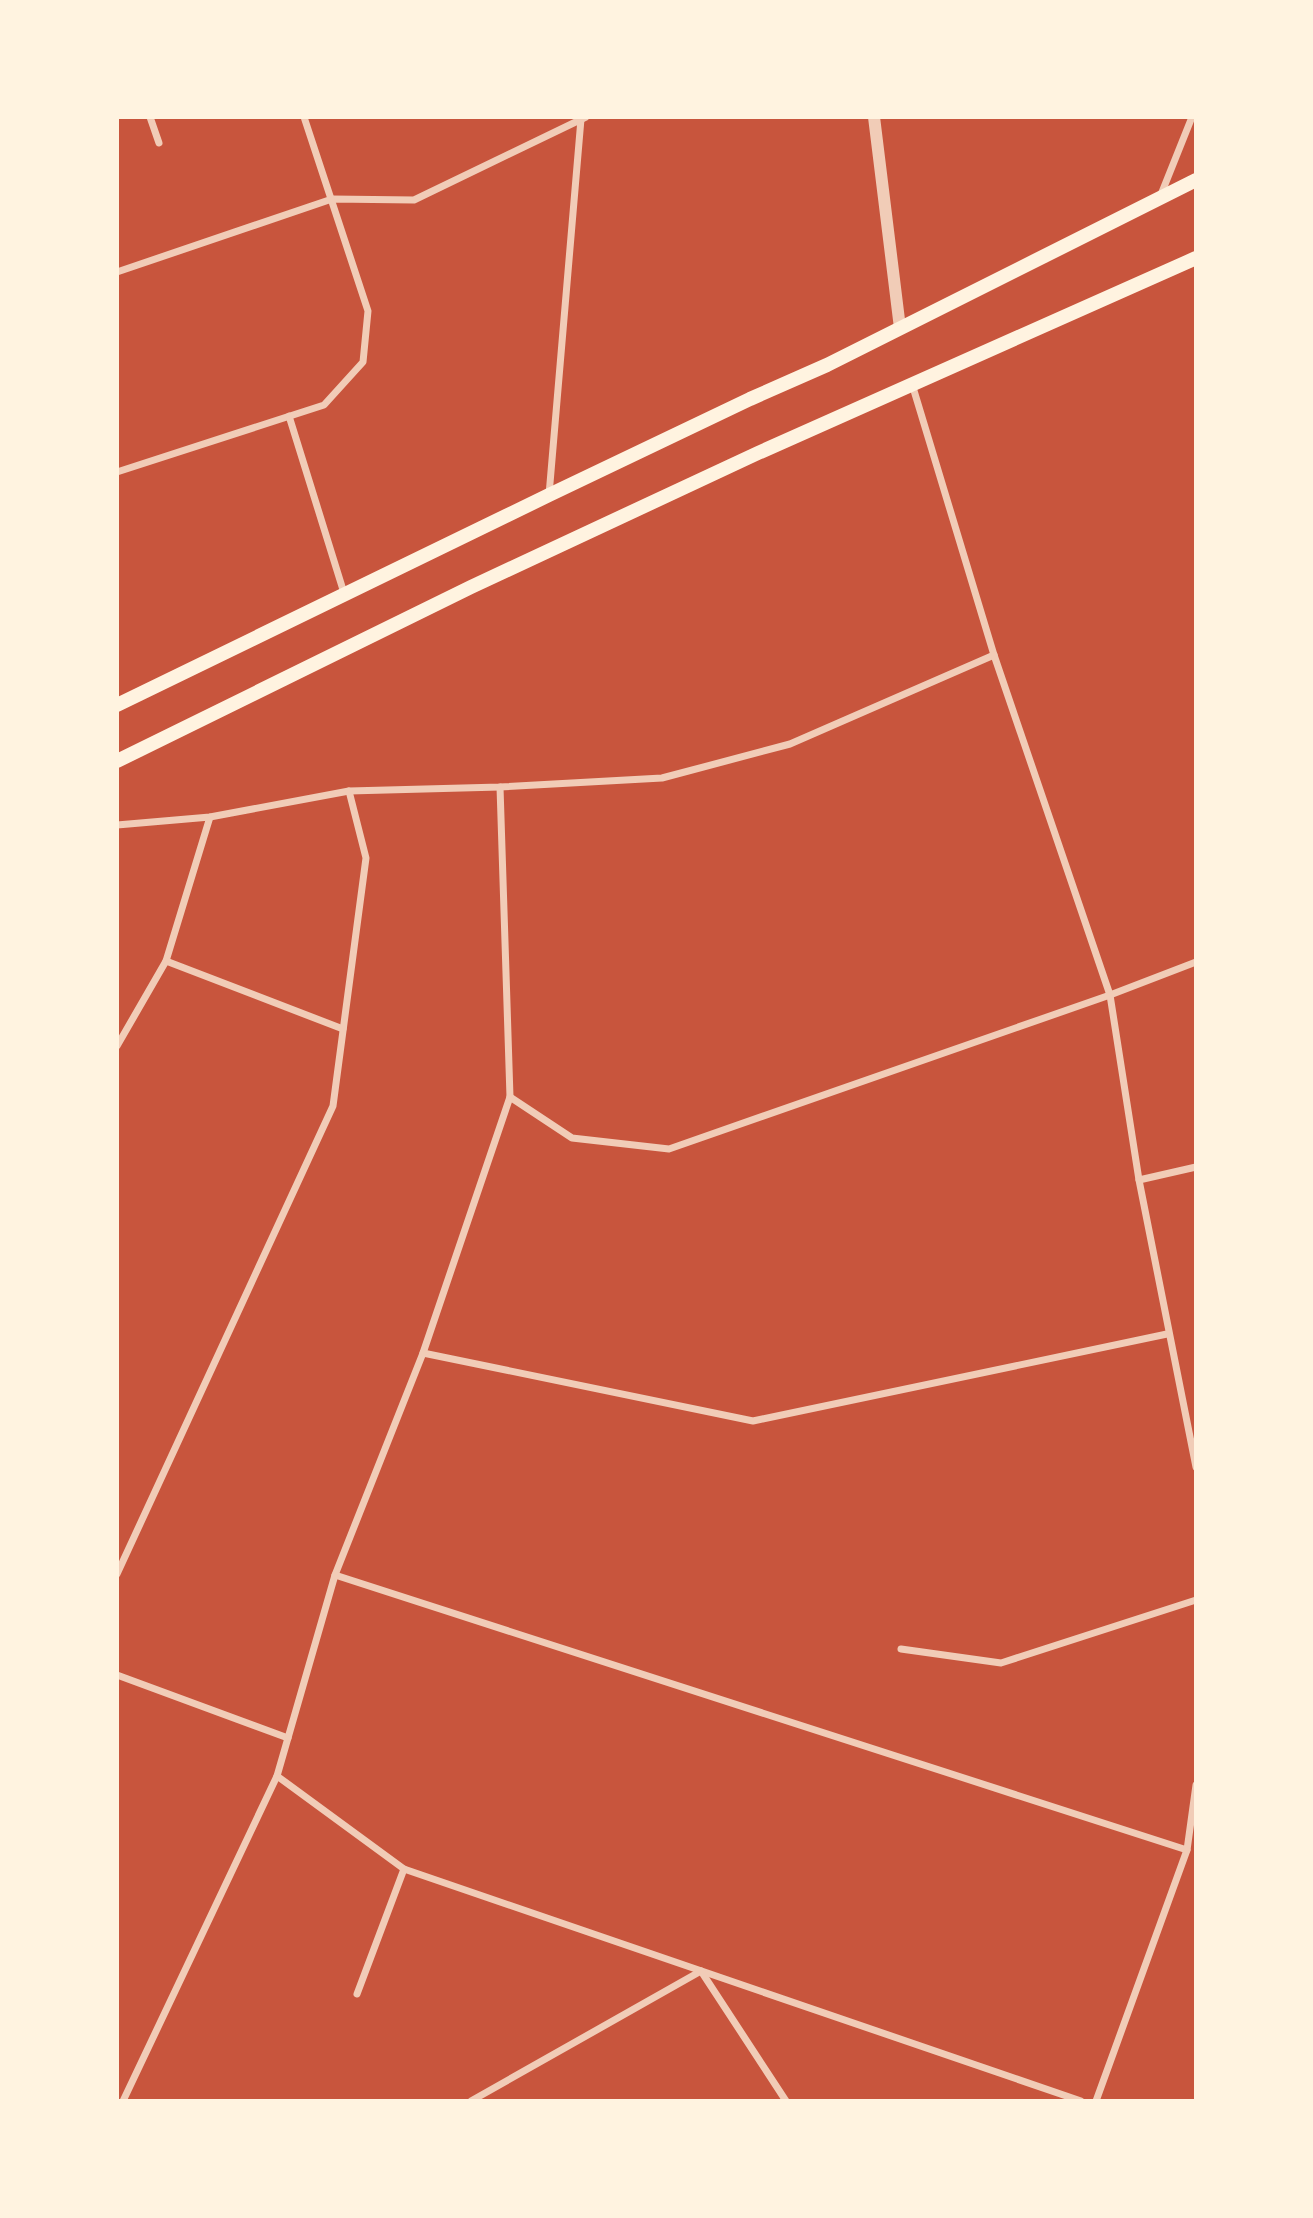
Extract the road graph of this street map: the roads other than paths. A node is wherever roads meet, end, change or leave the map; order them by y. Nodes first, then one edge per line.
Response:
1 (150, 117) edge
2 (304, 117) edge
3 (874, 117) edge
4 (1192, 117) edge
5 (584, 118) edge
6 (159, 143) dead end
7 (1196, 180) edge
8 (1160, 197) junction
9 (332, 199) junction
10 (1196, 258) edge
11 (117, 272) edge
12 (900, 328) junction
13 (912, 384) junction
14 (289, 416) junction
15 (117, 472) edge
16 (549, 495) junction
17 (344, 593) junction
18 (994, 654) junction
19 (117, 705) edge
20 (117, 761) edge
21 (500, 787) junction
22 (349, 790) junction
23 (209, 817) junction
24 (117, 825) edge
25 (166, 961) junction
26 (1196, 962) edge
27 (1110, 995) junction
28 (343, 1030) junction
29 (117, 1046) edge
30 (510, 1097) junction
31 (1196, 1167) edge
32 (1139, 1180) junction
33 (1167, 1334) junction
34 (423, 1353) junction
35 (1196, 1466) edge
36 (117, 1574) edge
37 (335, 1574) junction
38 (1196, 1600) edge
39 (901, 1649) dead end
40 (117, 1675) edge
41 (288, 1738) junction
42 (277, 1776) junction
43 (1196, 1784) edge
44 (1187, 1850) junction
45 (404, 1869) junction
46 (701, 1971) junction
47 (357, 1994) dead end
48 (123, 2101) edge
49 (471, 2101) edge
50 (786, 2101) edge
51 (1081, 2101) edge
52 (1096, 2101) edge

1 - 6 street
2 - 9 street
3 - 12 street
4 - 8 street
5 - 9 street
5 - 16 street
7 - 8 main road
8 - 12 main road
9 - 11 street
9 - 14 street
10 - 13 main road
12 - 16 main road
13 - 18 street
13 - 20 main road
14 - 15 street
14 - 17 street
16 - 17 main road
17 - 19 main road
18 - 21 street
18 - 27 street
21 - 22 street
21 - 30 street
22 - 23 street
22 - 28 street
23 - 24 street
23 - 25 street
25 - 28 street
25 - 29 street
26 - 27 street
27 - 30 street
27 - 32 street
28 - 36 street
30 - 34 street
31 - 32 street
32 - 33 street
33 - 34 street
33 - 35 street
34 - 37 street
37 - 41 street
37 - 44 street
38 - 39 street
40 - 41 street
41 - 42 street
42 - 45 street
42 - 48 street
43 - 44 street
44 - 52 street
45 - 46 street
45 - 47 street
46 - 49 street
46 - 50 street
46 - 51 street

